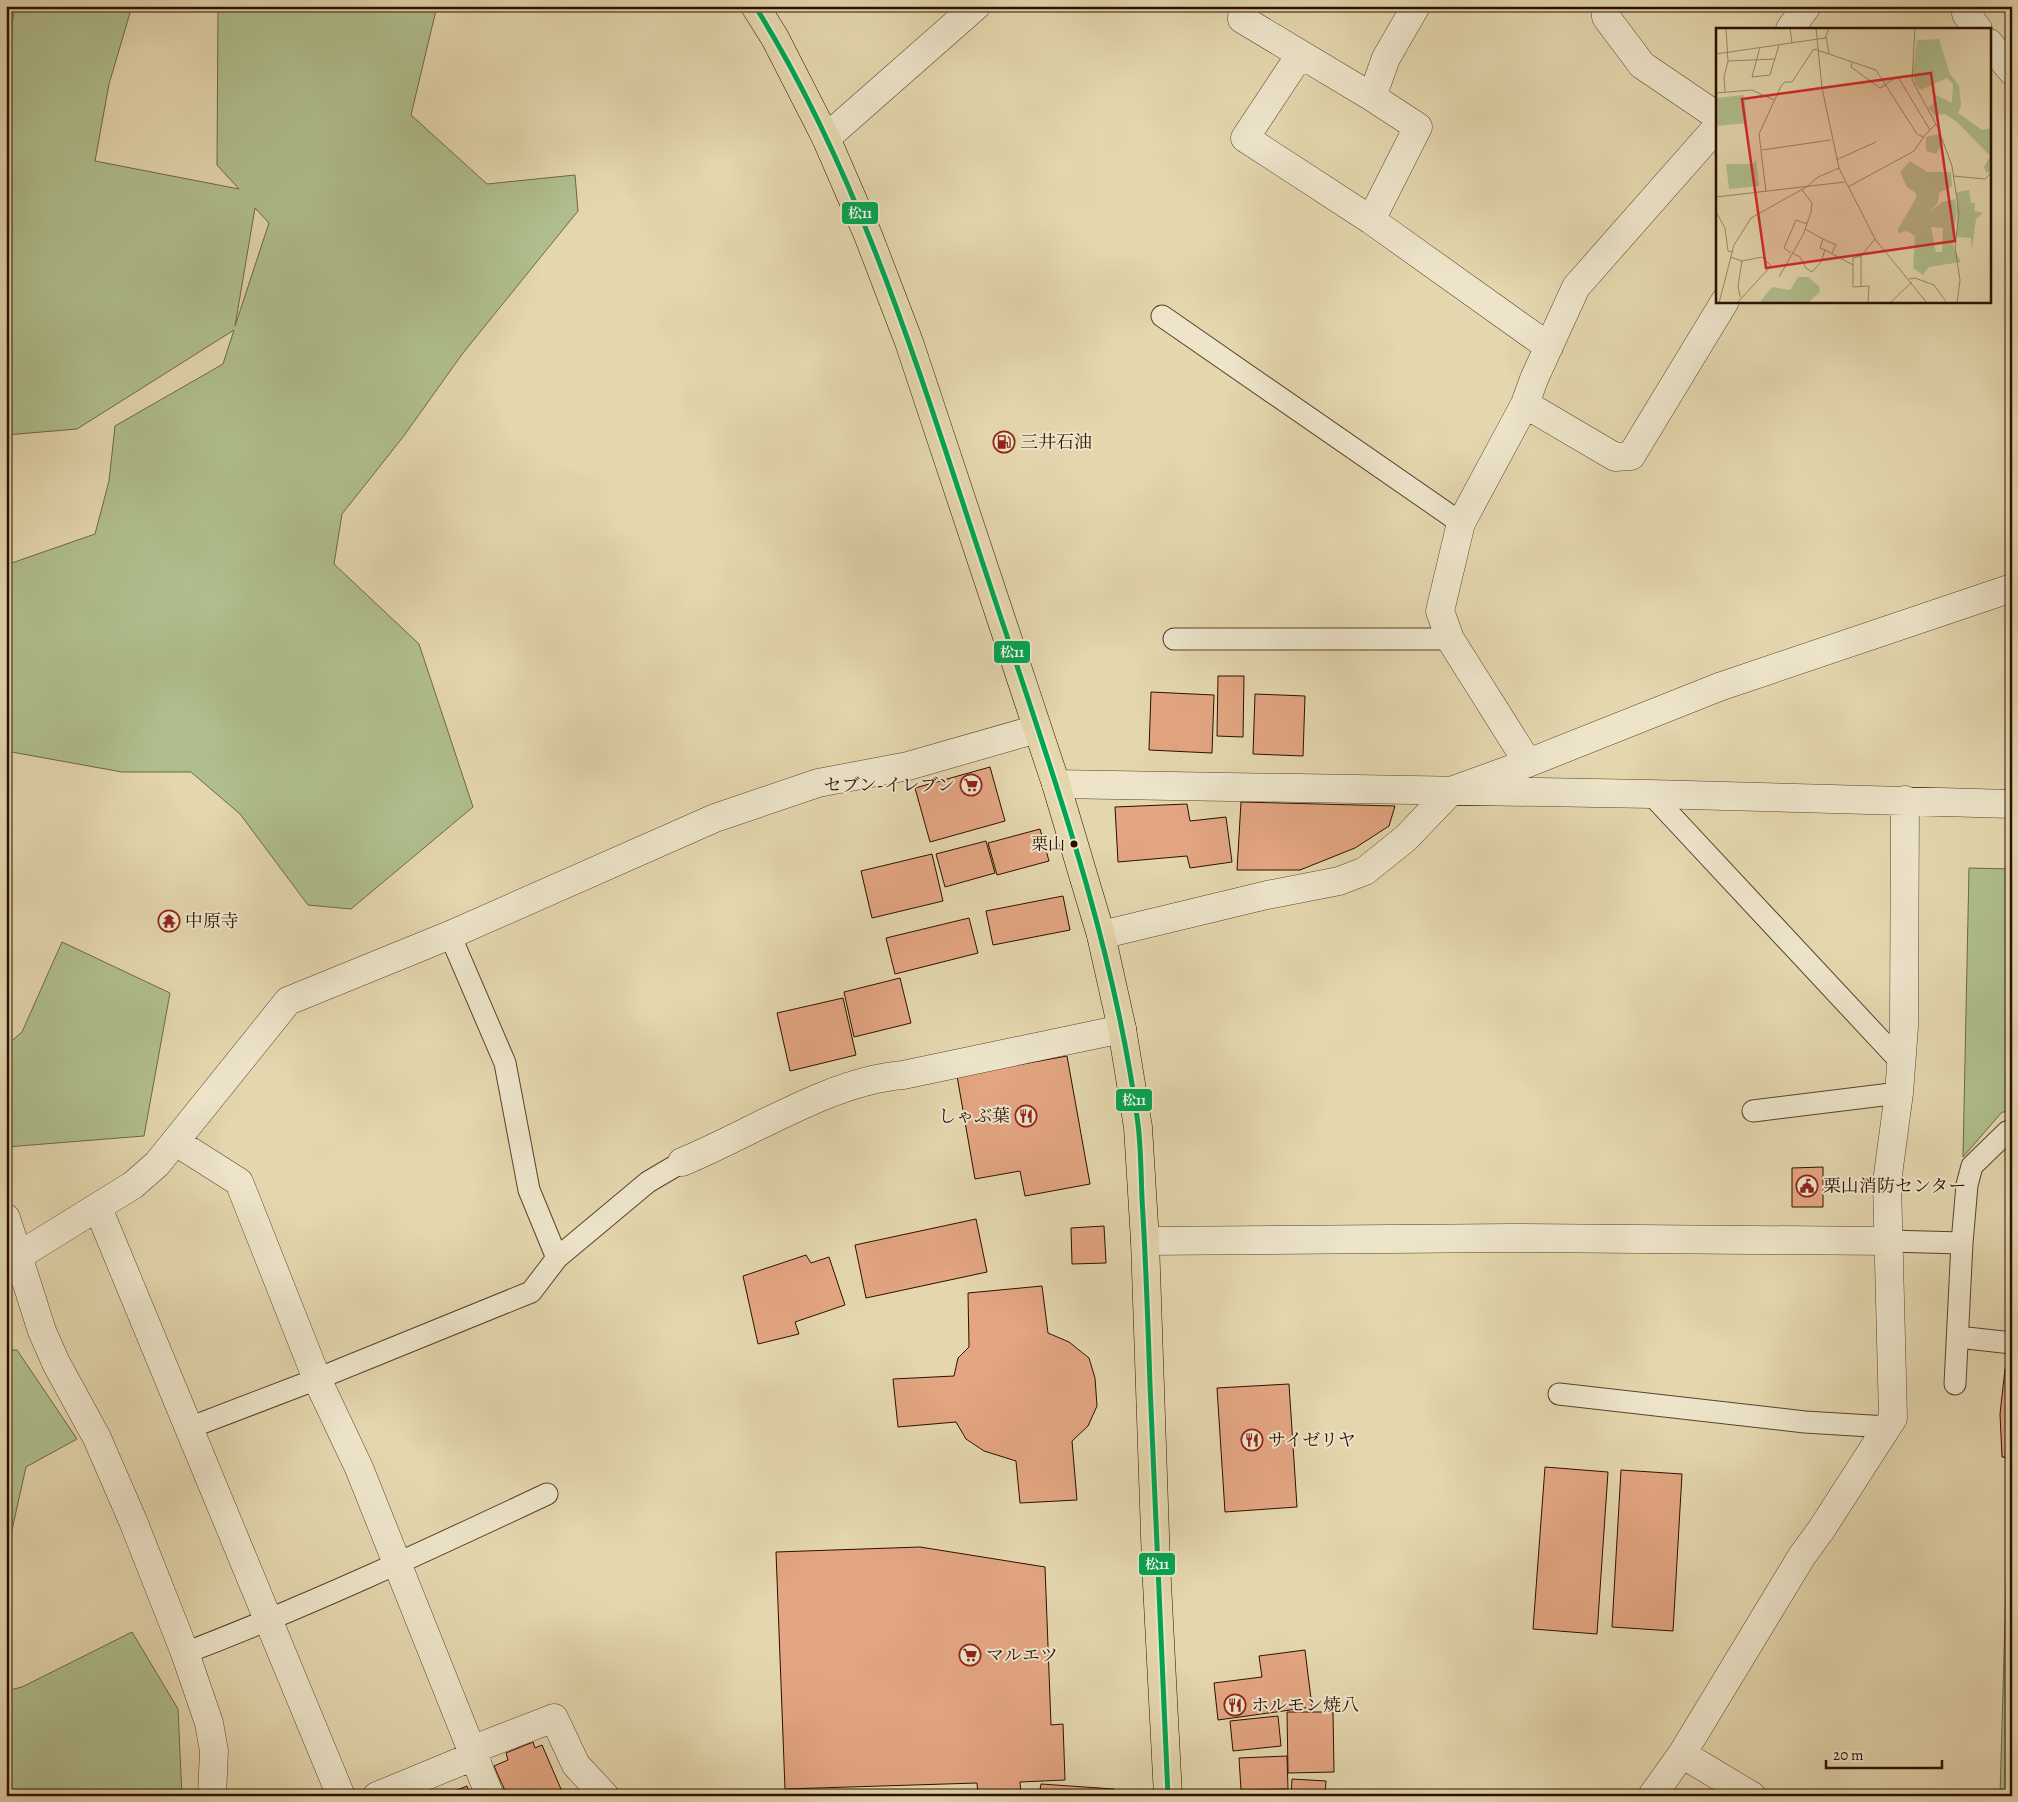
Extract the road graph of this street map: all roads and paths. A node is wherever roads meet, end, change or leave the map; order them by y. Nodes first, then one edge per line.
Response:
1 (755, 6) edge
2 (976, 6) edge
3 (1243, 6) edge
4 (1416, 6) edge
5 (1605, 6) edge
6 (1807, 6) edge
7 (1791, 28) edge
8 (1990, 44) edge
9 (1300, 55) junction
10 (2012, 71) edge
11 (1372, 97) junction
12 (1716, 115) edge
13 (1716, 128) edge
14 (826, 138) junction
15 (1371, 220) junction
16 (1724, 302) edge
17 (1162, 316) dead end
18 (1549, 347) junction
19 (1526, 404) junction
20 (1461, 523) junction
21 (2012, 588) edge
22 (1450, 638) junction
23 (1174, 639) dead end
24 (1037, 729) junction
25 (1528, 763) junction
26 (1056, 784) junction
27 (1451, 791) junction
28 (1652, 794) junction
29 (1905, 800) junction
30 (2012, 804) edge
31 (450, 935) junction
32 (1101, 935) junction
33 (1122, 1029) junction
34 (1901, 1062) junction
35 (1899, 1093) junction
36 (1753, 1111) dead end
37 (2012, 1130) edge
38 (176, 1142) junction
39 (682, 1162) joint
40 (98, 1208) junction
41 (6, 1218) edge
42 (1888, 1240) junction
43 (1145, 1241) junction
44 (1962, 1243) junction
45 (20, 1255) junction
46 (557, 1258) junction
47 (1958, 1337) junction
48 (2012, 1343) edge
49 (316, 1380) junction
50 (1955, 1384) dead end
51 (1559, 1394) dead end
52 (1887, 1426) junction
53 (189, 1428) junction
54 (547, 1494) dead end
55 (398, 1564) junction
56 (269, 1621) junction
57 (185, 1653) junction
58 (473, 1753) junction
59 (1682, 1754) junction
60 (212, 1796) edge
61 (341, 1796) edge
62 (377, 1796) edge
63 (490, 1796) edge
64 (606, 1796) edge
65 (1168, 1796) edge
66 (1652, 1796) edge
67 (1752, 1796) edge

1 - 14 main road
2 - 14 street
3 - 9 street
4 - 11 street
5 - 12 street
6 - 7 street
8 - 10 street
9 - 11 street
9 - 15 street
11 - 15 street
13 - 18 street
14 - 24 main road
15 - 18 street
16 - 19 street
17 - 20 lane
18 - 19 street
19 - 20 street
20 - 22 street
21 - 25 street
22 - 23 lane
22 - 25 street
24 - 26 main road
24 - 31 street
25 - 27 street
26 - 27 street
26 - 32 main road
27 - 28 street
27 - 32 street
28 - 29 street
28 - 34 lane
29 - 30 street
29 - 34 street
31 - 38 street
31 - 46 lane
32 - 33 main road
33 - 39 street
33 - 43 main road
34 - 35 street
35 - 36 lane
35 - 42 street
37 - 44 lane
38 - 40 street
38 - 49 street
39 - 46 lane
40 - 45 street
40 - 53 street
41 - 45 street
42 - 43 street
42 - 44 lane
42 - 52 street
43 - 65 main road
44 - 47 lane
45 - 57 street
46 - 49 lane
47 - 48 lane
47 - 50 lane
49 - 53 lane
49 - 55 street
51 - 52 lane
52 - 59 street
53 - 56 street
54 - 55 lane
55 - 56 lane
55 - 58 street
56 - 57 lane
56 - 61 street
57 - 60 street
58 - 62 street
58 - 63 street
58 - 64 street
59 - 66 street
59 - 67 street

